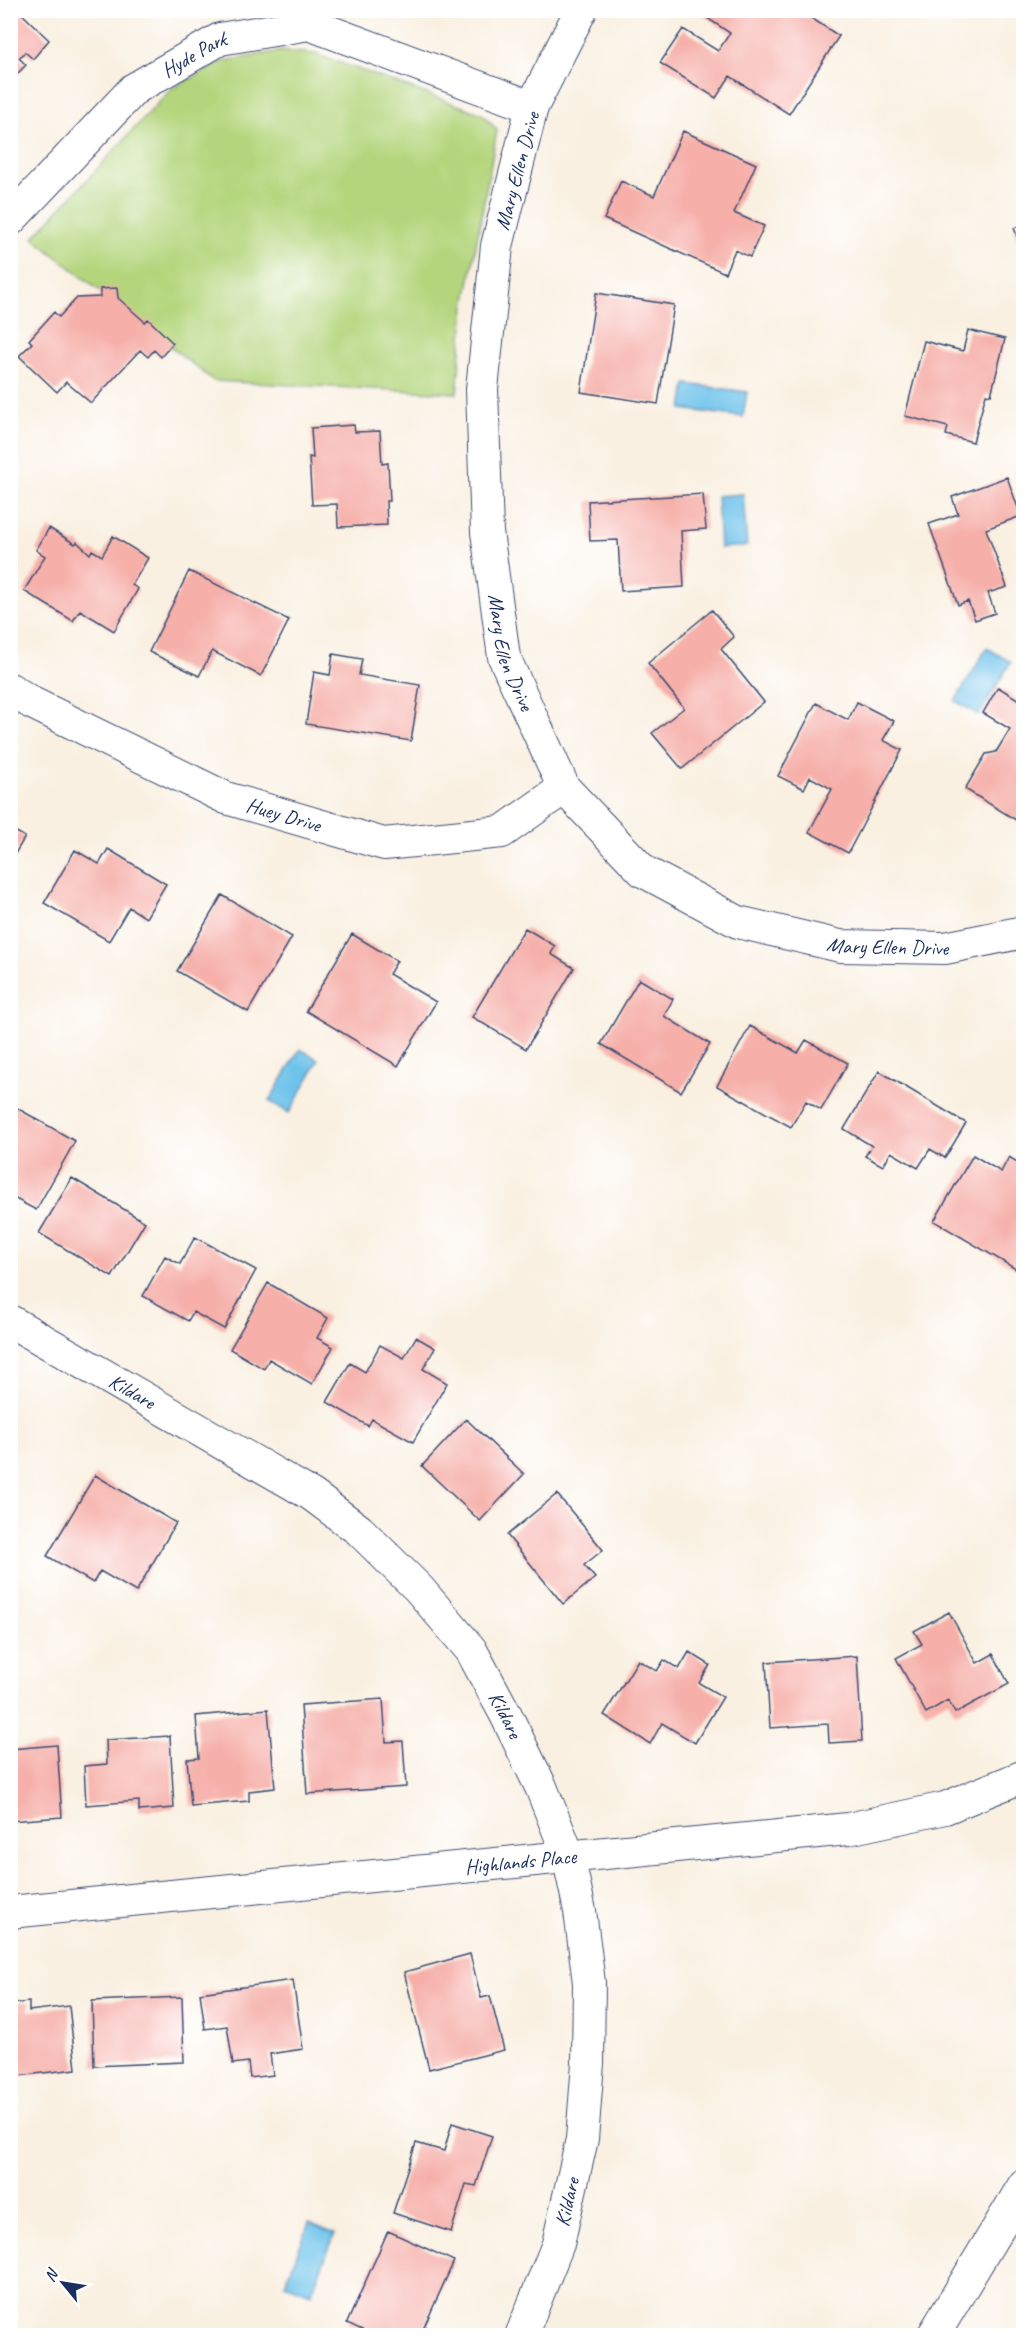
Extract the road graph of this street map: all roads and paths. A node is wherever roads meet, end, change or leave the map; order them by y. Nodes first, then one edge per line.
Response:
1 (581, 10) edge
2 (532, 108) junction
3 (10, 220) edge
4 (10, 689) edge
5 (564, 788) junction
6 (1023, 932) edge
7 (10, 1321) edge
8 (1023, 1776) edge
9 (568, 1855) junction
10 (10, 1912) edge
11 (1023, 2185) edge
12 (521, 2336) edge
13 (933, 2336) edge

1 - 2 street, Mary Ellen Drive
2 - 3 street, Hyde Park
2 - 5 street, Mary Ellen Drive
4 - 5 street, Huey Drive
5 - 6 street, Mary Ellen Drive
7 - 9 street, Kildare
8 - 9 street, Highlands Place
9 - 10 street, Highlands Place
9 - 12 street, Kildare
11 - 13 street

